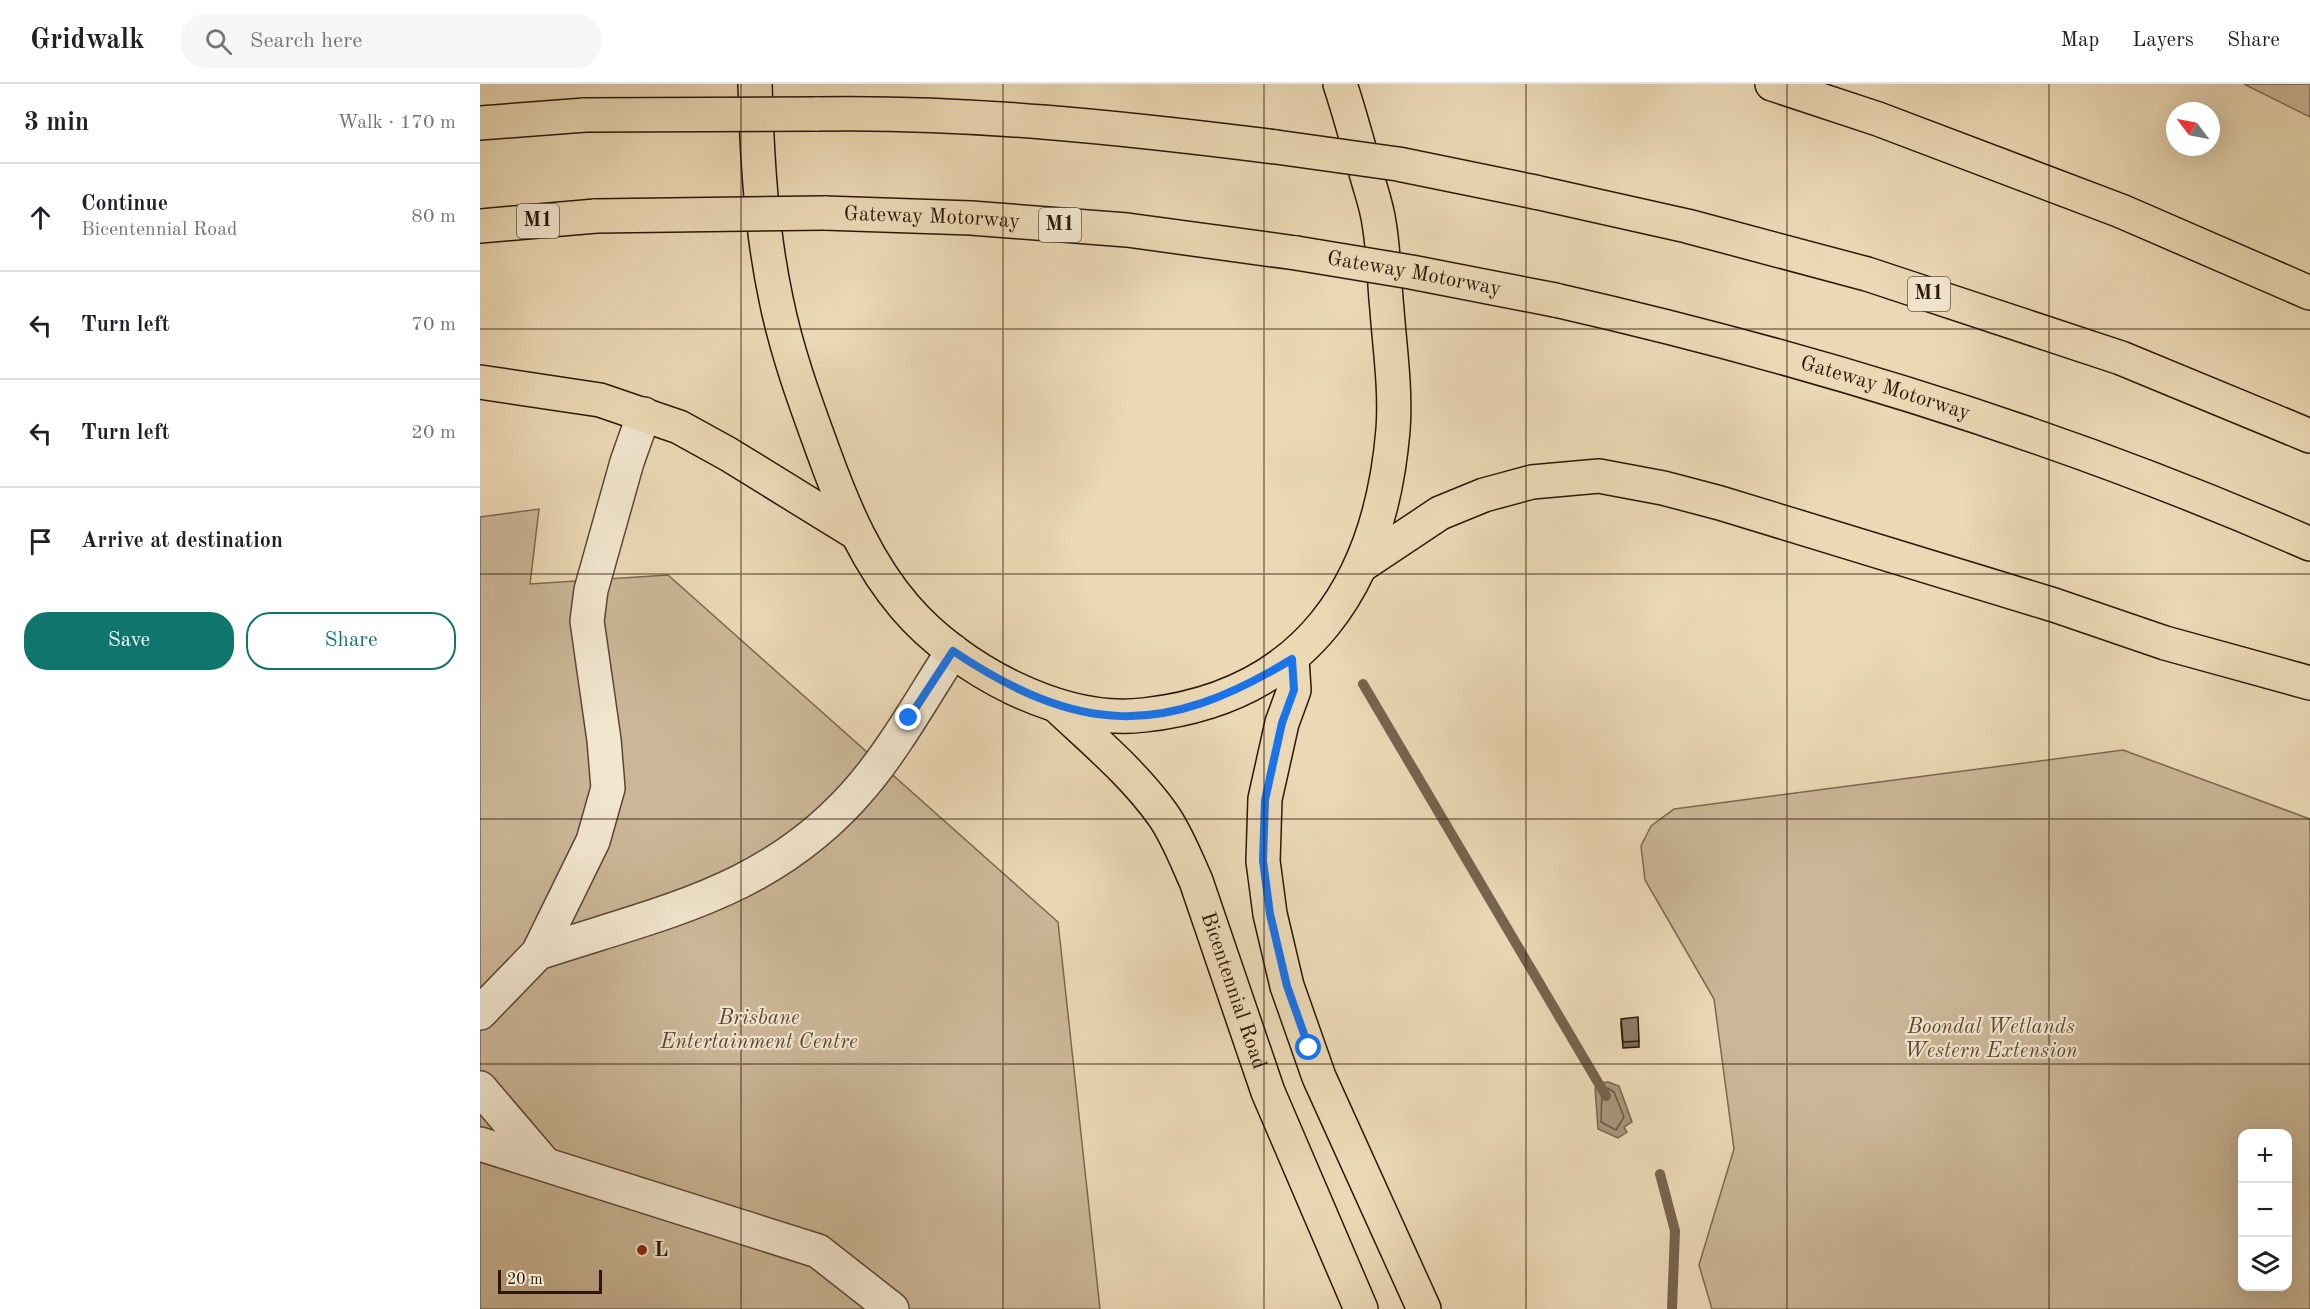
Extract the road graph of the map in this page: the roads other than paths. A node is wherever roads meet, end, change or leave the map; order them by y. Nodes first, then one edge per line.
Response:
1 (755, 84) edge
2 (1340, 84) edge
3 (1772, 84) edge
4 (480, 123) edge
5 (480, 226) edge
6 (2310, 293) edge
7 (480, 382) edge
8 (644, 414) junction
9 (2310, 436) edge
10 (856, 533) junction
11 (2310, 544) edge
12 (1362, 565) junction
13 (953, 651) junction
14 (1292, 659) junction
15 (2310, 683) edge
16 (1057, 705) junction
17 (538, 953) junction
18 (480, 1013) edge
19 (480, 1088) edge
20 (480, 1144) edge
21 (544, 1163) junction
22 (892, 1309) edge
23 (1361, 1309) edge
24 (1424, 1309) edge

1 - 10 main road
2 - 12 main road
3 - 6 main road
4 - 9 main road, M1, bridge
5 - 11 main road, Gateway Motorway / M1, bridge
7 - 8 main road
8 - 10 main road
8 - 17 lane
10 - 13 main road
12 - 14 main road
12 - 15 main road
13 - 16 main road
13 - 17 lane
14 - 16 main road
14 - 24 main road
16 - 23 main road, Bicentennial Road
17 - 18 lane
19 - 21 lane
20 - 21 lane
21 - 22 lane

